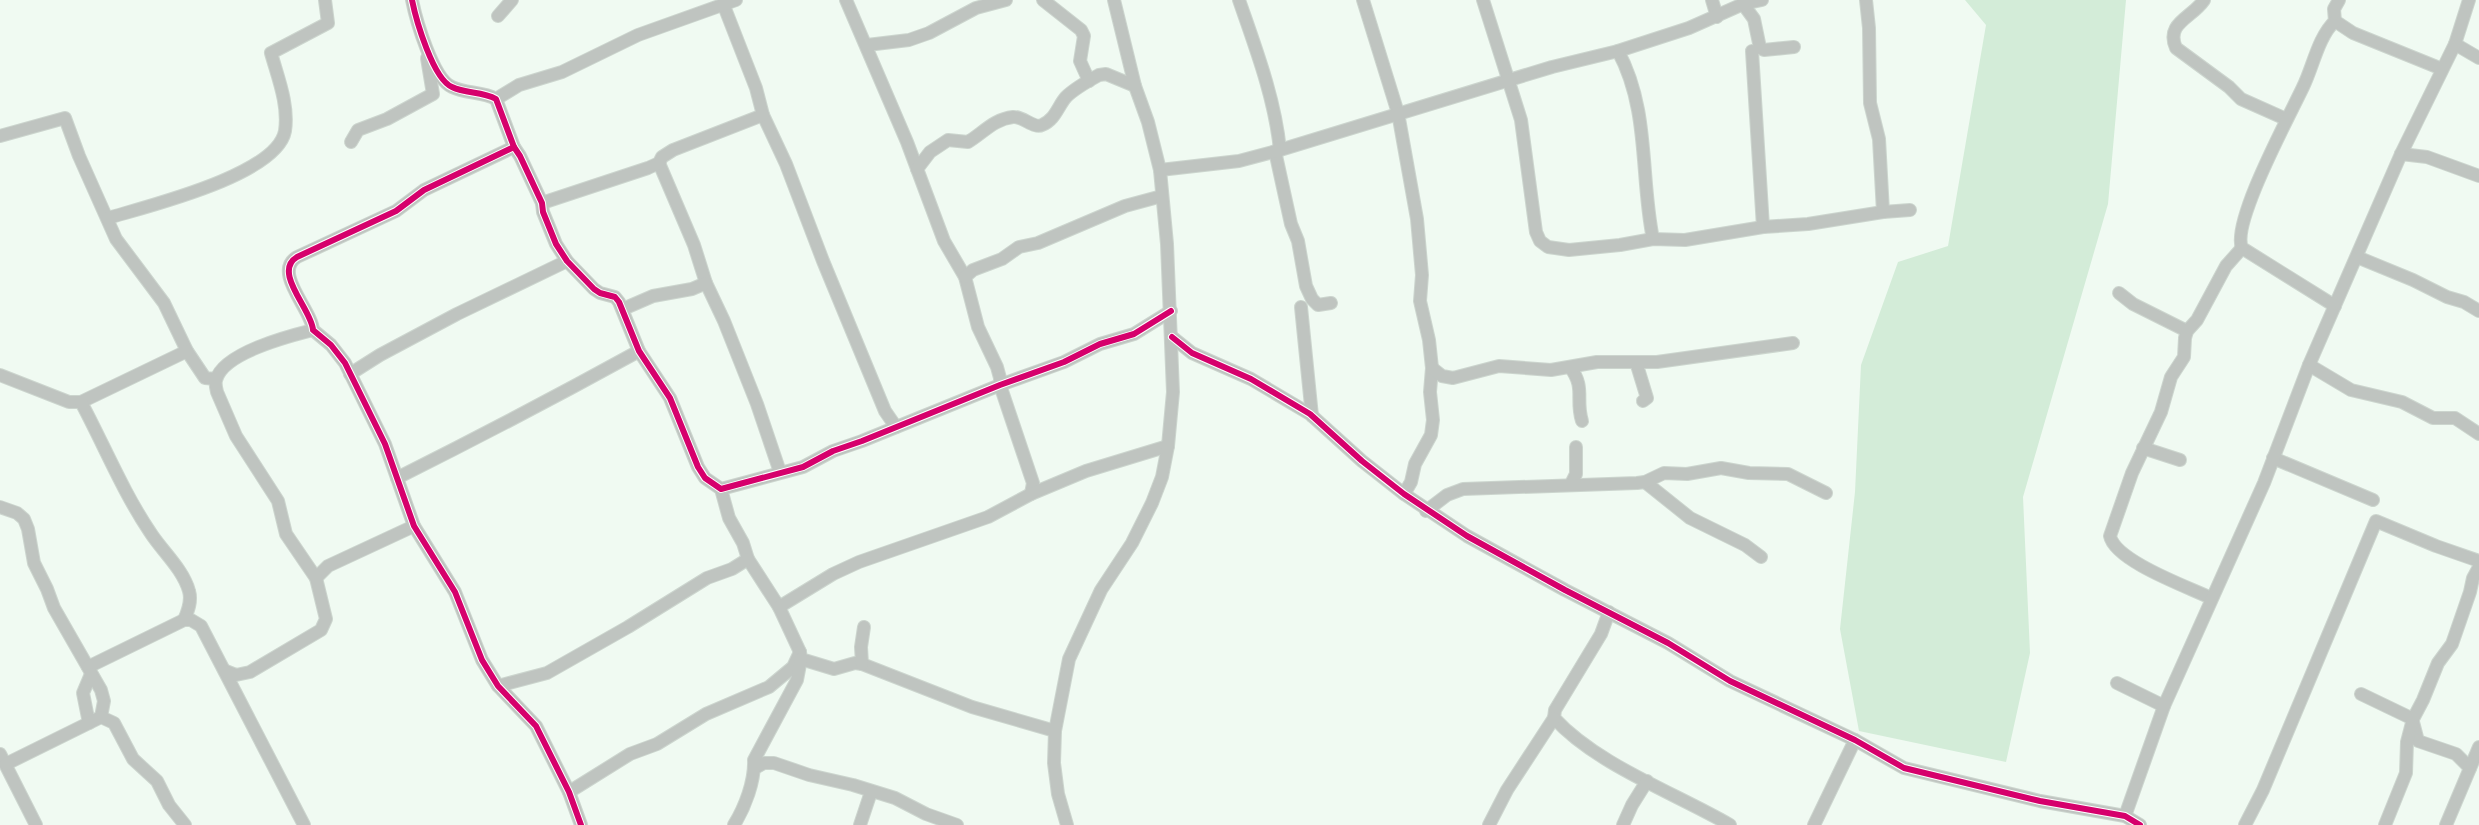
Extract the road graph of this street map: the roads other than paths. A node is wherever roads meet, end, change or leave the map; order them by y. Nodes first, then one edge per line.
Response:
1 (326, 0) edge
2 (412, 0) edge
3 (512, 0) edge
4 (736, 0) edge
5 (846, 0) edge
6 (1006, 0) edge
7 (1042, 0) edge
8 (1114, 0) edge
9 (1239, 0) edge
10 (1363, 0) edge
11 (1483, 0) edge
12 (1712, 0) edge
13 (1866, 0) edge
14 (2204, 0) edge
15 (2339, 0) edge
16 (2469, 0) edge
17 (1753, 1) edge
18 (975, 4) edge
19 (724, 6) junction
20 (498, 16) dead end
21 (1718, 17) junction
22 (2335, 21) junction
23 (424, 41) junction
24 (2455, 44) junction
25 (867, 45) junction
26 (1794, 46) dead end
27 (1618, 51) junction
28 (1752, 51) dead end
29 (2479, 58) edge
30 (2442, 69) junction
31 (1089, 81) junction
32 (1508, 81) junction
33 (1136, 86) junction
34 (496, 99) junction
35 (1398, 113) junction
36 (763, 115) junction
37 (2286, 119) junction
38 (0, 136) edge
39 (350, 142) dead end
40 (514, 147) junction
41 (1277, 151) junction
42 (2401, 154) junction
43 (660, 163) junction
44 (917, 168) junction
45 (1160, 170) junction
46 (2479, 176) edge
47 (1162, 196) junction
48 (542, 203) junction
49 (1910, 210) dead end
50 (1883, 212) junction
51 (108, 218) junction
52 (1763, 227) junction
53 (1654, 239) junction
54 (2242, 248) junction
55 (2357, 257) junction
56 (567, 261) junction
57 (969, 273) junction
58 (706, 283) junction
59 (2119, 294) dead end
60 (1331, 303) dead end
61 (2335, 306) junction
62 (1301, 307) dead end
63 (622, 309) junction
64 (1171, 311) junction
65 (2479, 311) edge
66 (313, 330) junction
67 (2188, 331) junction
68 (1172, 337) junction
69 (1793, 343) dead end
70 (187, 350) junction
71 (639, 351) junction
72 (1192, 352) junction
73 (1172, 359) junction
74 (1636, 362) junction
75 (2309, 365) junction
76 (1570, 368) junction
77 (350, 374) junction
78 (0, 375) edge
79 (1437, 378) junction
80 (216, 379) junction
81 (1000, 385) junction
82 (1643, 401) dead end
83 (81, 402) junction
84 (1312, 416) junction
85 (1582, 421) dead end
86 (896, 427) junction
87 (2479, 434) edge
88 (1168, 446) junction
89 (1576, 447) dead end
90 (2143, 448) junction
91 (2273, 458) junction
92 (2180, 460) dead end
93 (780, 472) junction
94 (397, 478) junction
95 (1645, 482) junction
96 (1571, 484) junction
97 (1032, 488) junction
98 (721, 489) junction
99 (1826, 493) dead end
100 (1404, 494) junction
101 (2372, 500) dead end
102 (0, 507) edge
103 (1426, 511) junction
104 (414, 526) junction
105 (1760, 557) dead end
106 (748, 559) junction
107 (2479, 561) edge
108 (2479, 567) edge
109 (316, 578) junction
110 (2211, 598) junction
111 (779, 608) junction
112 (1609, 612) junction
113 (184, 620) junction
114 (864, 627) dead end
115 (800, 656) junction
116 (862, 664) junction
117 (90, 670) junction
118 (226, 671) junction
119 (2117, 683) dead end
120 (498, 686) junction
121 (2361, 694) dead end
122 (2164, 706) junction
123 (101, 717) junction
124 (1554, 718) junction
125 (2413, 719) junction
126 (89, 723) junction
127 (1054, 731) junction
128 (1855, 740) junction
129 (2479, 747) edge
130 (3, 759) edge
131 (755, 768) junction
132 (2470, 768) junction
133 (1647, 781) junction
134 (569, 792) junction
135 (871, 792) junction
136 (2125, 816) junction
137 (301, 824) edge
138 (36, 825) edge
139 (185, 825) edge
140 (581, 825) edge
141 (734, 825) edge
142 (860, 825) edge
143 (957, 825) edge
144 (1067, 825) edge
145 (1489, 825) edge
146 (1623, 825) edge
147 (1730, 825) edge
148 (1814, 825) edge
149 (2140, 825) edge
150 (2245, 825) edge
151 (2385, 825) edge
152 (2446, 825) edge

1 - 51 street
2 - 23 street
3 - 20 street
4 - 19 street
5 - 25 street
6 - 18 street
7 - 31 street
8 - 33 street
9 - 41 street
10 - 35 street
11 - 32 street
12 - 21 street
13 - 50 street
14 - 37 street
15 - 22 street
16 - 24 street
17 - 21 street
17 - 26 street
18 - 25 street
19 - 34 street
19 - 36 street
21 - 27 street
22 - 30 street
22 - 37 street
23 - 34 street
23 - 39 street
24 - 29 street
24 - 30 street
25 - 44 street
27 - 32 street
27 - 53 street
28 - 52 street
30 - 42 street
31 - 33 street
31 - 44 street
32 - 35 street
32 - 53 street
33 - 45 street
34 - 40 street
35 - 41 street
35 - 79 street
36 - 43 street
36 - 86 street
37 - 54 street
38 - 51 street
40 - 48 street
40 - 66 street
41 - 45 street
41 - 60 street
42 - 46 street
42 - 55 street
43 - 48 street
43 - 58 street
44 - 57 street
45 - 47 street
47 - 57 street
47 - 64 street
48 - 56 street
49 - 50 street
50 - 52 street
51 - 70 street
52 - 53 street
54 - 61 street
54 - 67 street
55 - 61 street
55 - 65 street
56 - 63 street
56 - 77 street
57 - 81 street
58 - 63 street
58 - 93 street
59 - 67 street
61 - 75 street
62 - 84 street
63 - 71 street
64 - 68 street
64 - 81 street
66 - 77 street
66 - 80 street
67 - 90 street
68 - 72 street
68 - 73 street
69 - 74 street
70 - 80 street
70 - 83 street
71 - 94 street
71 - 98 street
72 - 73 street
72 - 84 street
73 - 88 street
74 - 76 street
74 - 82 street
75 - 87 street
75 - 91 street
76 - 79 street
76 - 85 street
77 - 94 street
78 - 83 street
79 - 100 street
80 - 109 street
81 - 86 street
81 - 97 street
83 - 113 street
84 - 100 street
86 - 93 street
88 - 97 street
88 - 127 street
89 - 96 street
90 - 92 street
90 - 110 street
91 - 101 street
91 - 110 street
93 - 98 street
94 - 104 street
95 - 96 street
95 - 99 street
95 - 105 street
96 - 103 street
97 - 111 street
98 - 106 street
100 - 103 street
102 - 117 street
103 - 112 street
104 - 109 street
104 - 120 street
106 - 111 street
106 - 120 street
107 - 150 street
108 - 125 street
109 - 118 street
110 - 122 street
111 - 115 street
112 - 124 street
112 - 128 street
113 - 117 street
113 - 118 street
114 - 116 street
115 - 116 street
115 - 131 street
115 - 134 street
116 - 127 street
117 - 123 street
117 - 126 street
118 - 137 street
119 - 122 street
120 - 134 street
121 - 125 street
122 - 136 street
123 - 126 street
123 - 139 street
124 - 133 street
124 - 145 street
125 - 132 street
125 - 151 street
126 - 130 street
127 - 144 street
128 - 136 street
128 - 148 street
129 - 132 street
130 - 138 street
131 - 135 street
131 - 141 street
132 - 152 street
133 - 146 street
133 - 147 street
134 - 140 street
135 - 142 street
135 - 143 street
136 - 149 street

